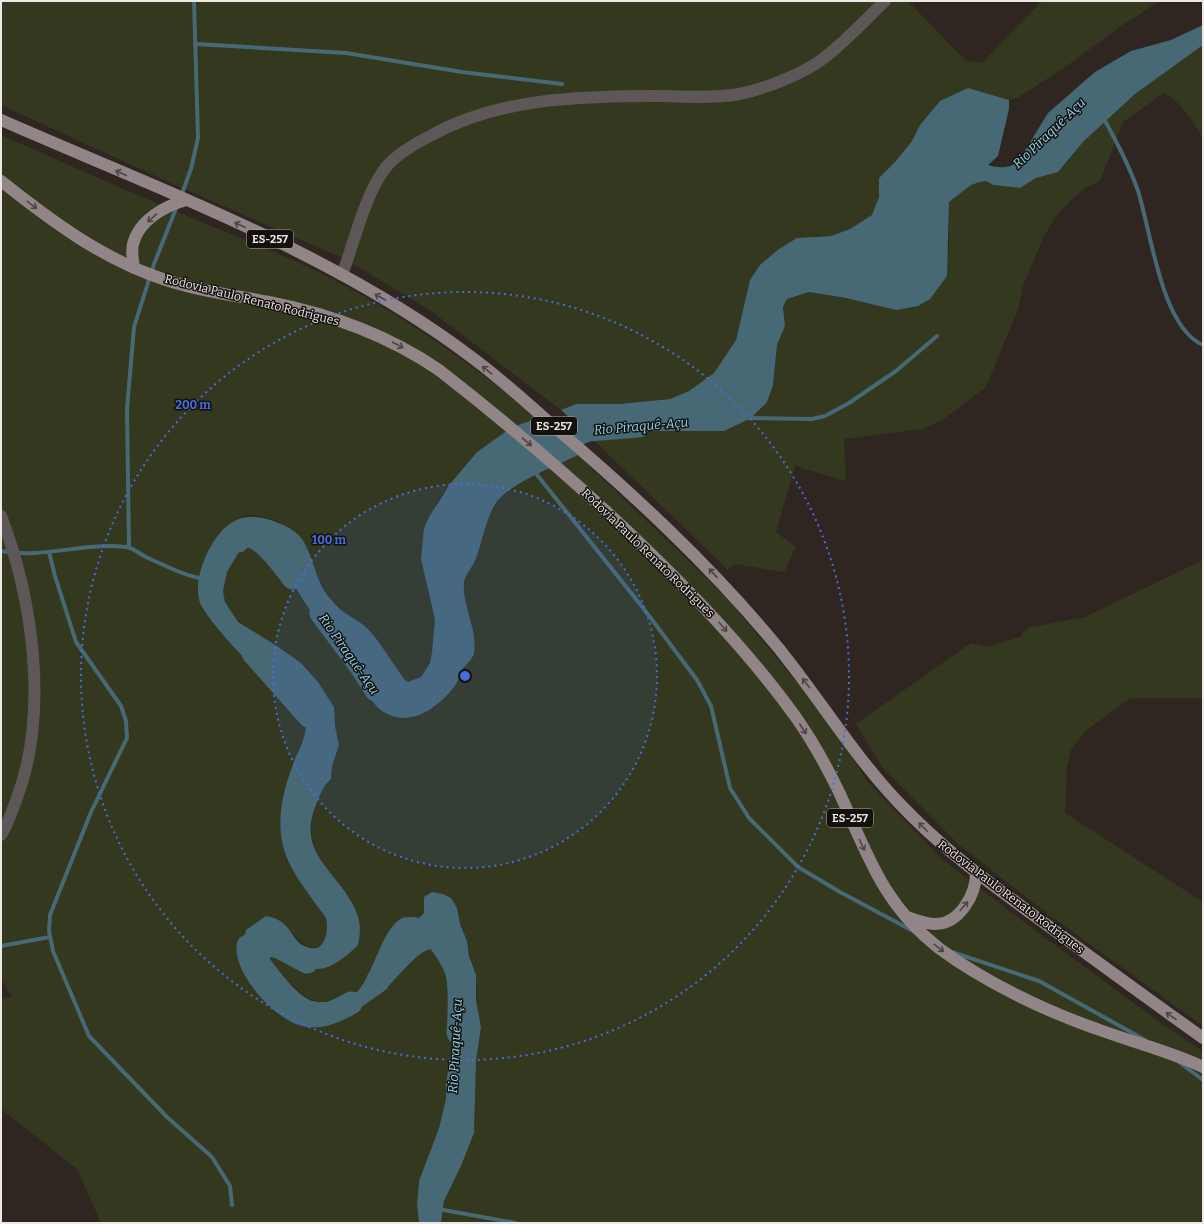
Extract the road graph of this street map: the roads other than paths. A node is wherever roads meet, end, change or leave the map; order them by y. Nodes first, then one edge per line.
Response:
1 (885, 1) edge
2 (1, 120) edge
3 (1, 181) edge
4 (186, 200) junction
5 (134, 268) junction
6 (342, 275) junction
7 (1, 516) edge
8 (1, 835) edge
9 (976, 873) junction
10 (904, 917) junction
11 (1203, 1038) edge
12 (1203, 1067) edge

1 - 6 street
4 -> 2 main road, Rodovia Paulo Renato Rodrigues / ES-257
3 -> 5 main road, Rodovia Paulo Renato Rodrigues / ES-257
4 -> 5 main road
6 -> 4 main road, Rodovia Paulo Renato Rodrigues / ES-257
5 -> 10 main road, Rodovia Paulo Renato Rodrigues / ES-257
9 -> 6 main road, Rodovia Paulo Renato Rodrigues / ES-257
7 - 8 street
10 -> 9 main road
11 -> 9 main road, Rodovia Paulo Renato Rodrigues / ES-257
10 -> 12 main road, Rodovia Paulo Renato Rodrigues / ES-257

